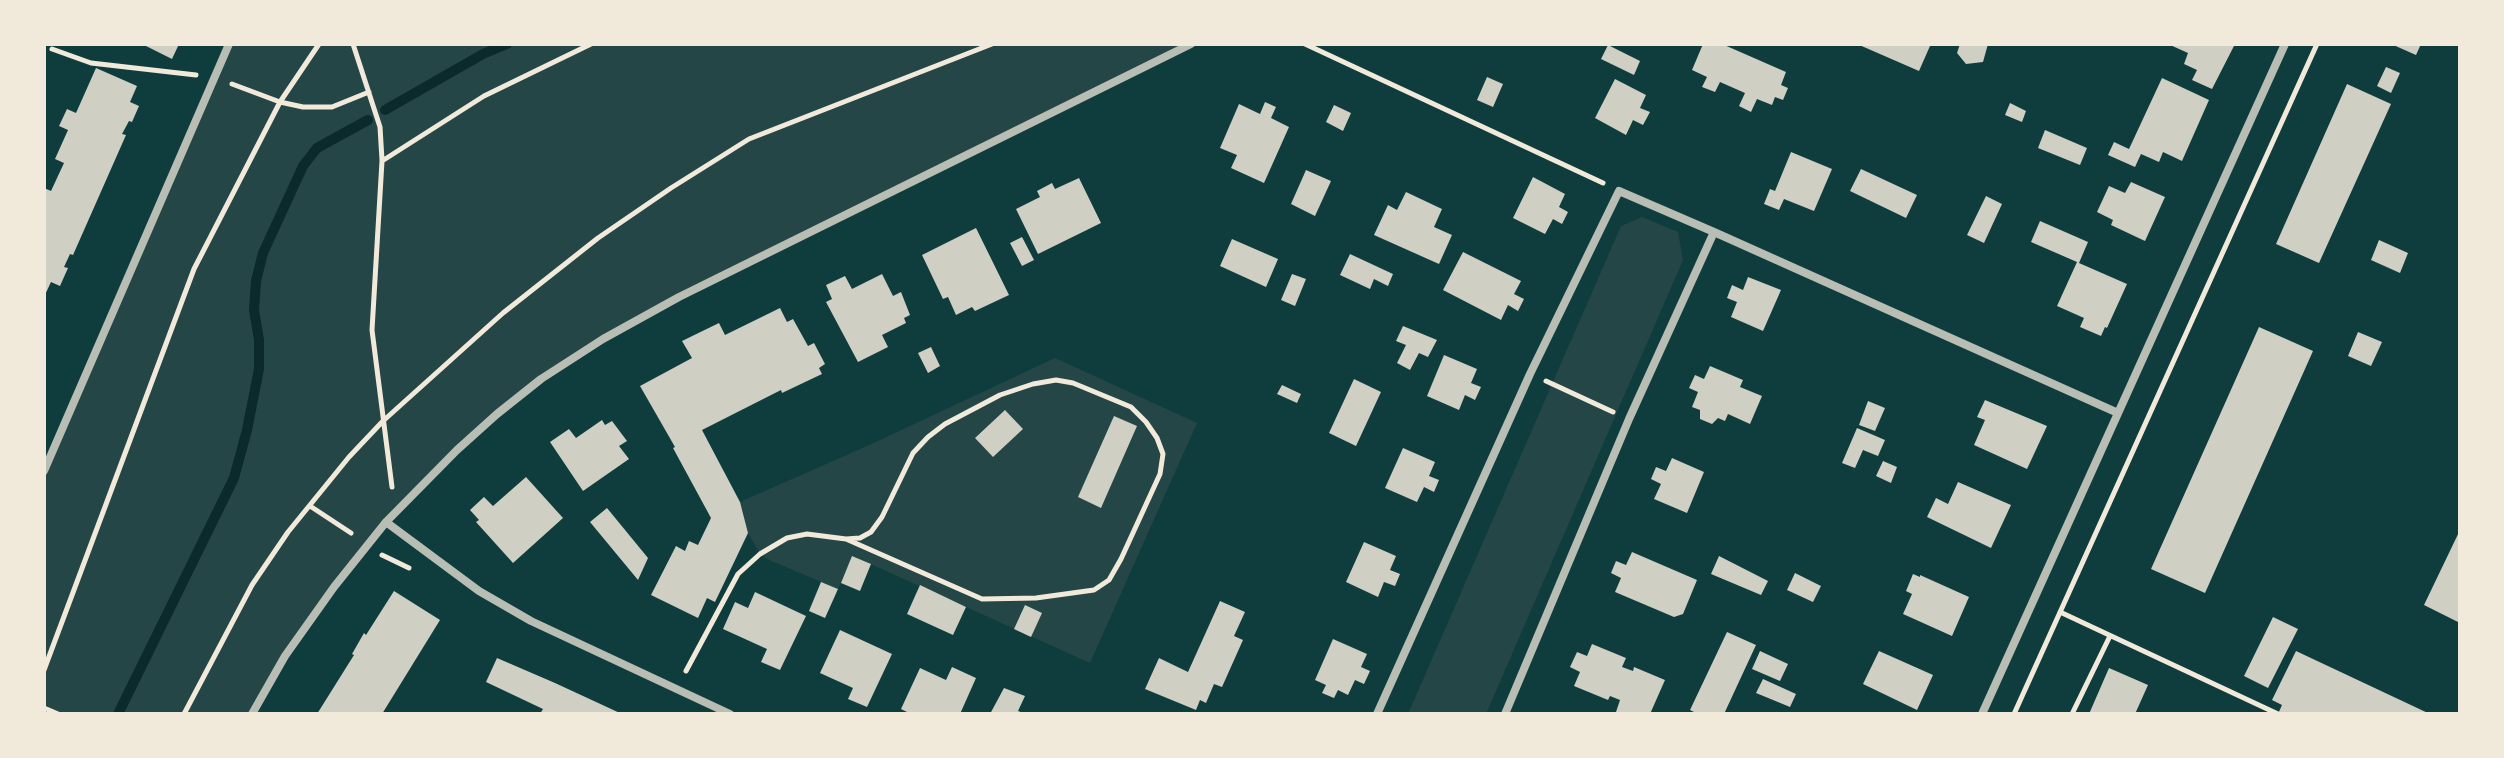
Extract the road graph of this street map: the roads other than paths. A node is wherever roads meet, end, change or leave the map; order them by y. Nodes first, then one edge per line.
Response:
1 (229, 44) edge
2 (1191, 44) edge
3 (2285, 44) edge
4 (1714, 232) junction
5 (2118, 413) junction
6 (44, 471) edge
7 (386, 522) junction
8 (252, 714) edge
9 (730, 714) edge
10 (1377, 714) edge
11 (1505, 714) edge
12 (1982, 714) edge

1 - 6 street
2 - 7 street
3 - 5 street
4 - 5 street
4 - 10 street
4 - 11 street
5 - 12 street
7 - 8 street
7 - 9 street

